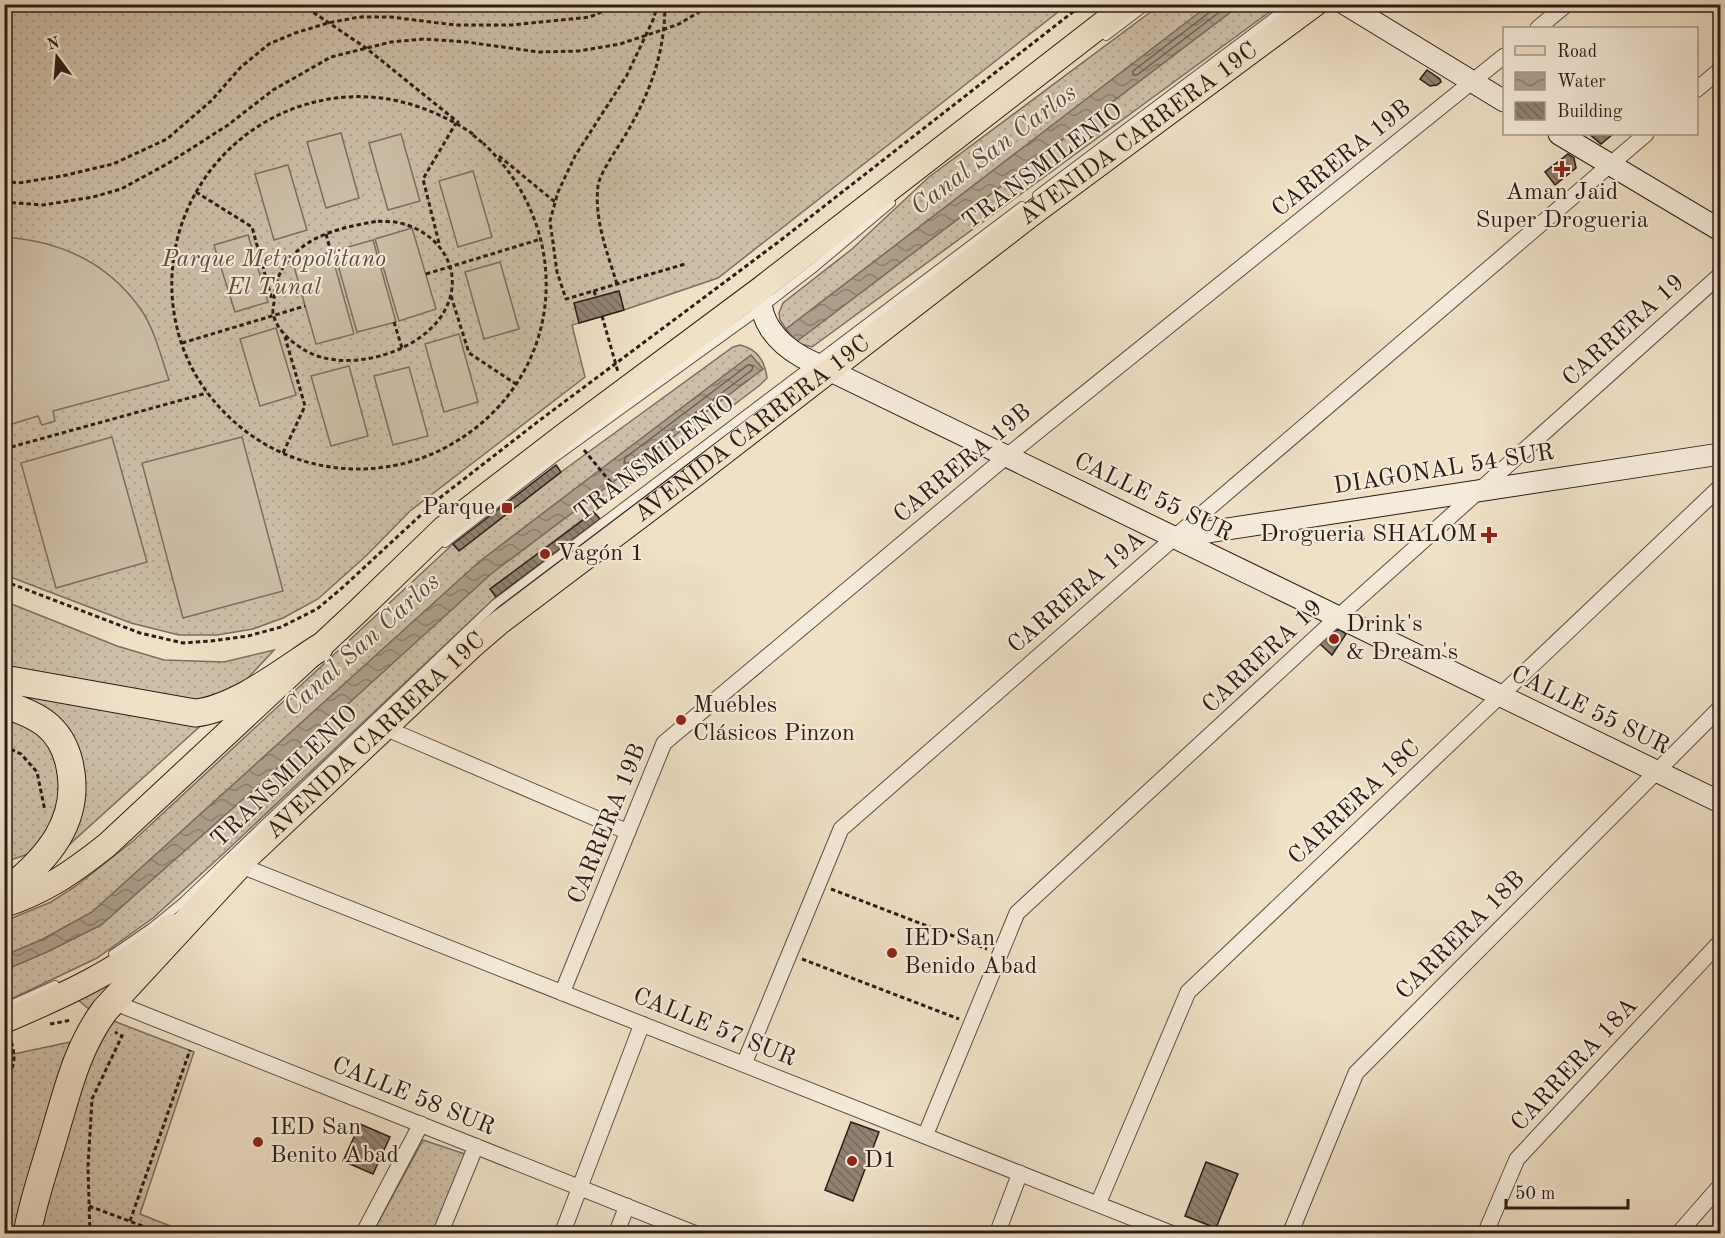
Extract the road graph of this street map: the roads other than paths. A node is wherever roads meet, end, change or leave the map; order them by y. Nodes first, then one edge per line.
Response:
1 (1128, 4) edge
2 (1149, 4) edge
3 (1292, 4) edge
4 (1315, 4) edge
5 (1345, 4) edge
6 (1567, 4) edge
7 (1539, 27) edge
8 (1103, 38) dead end
9 (1503, 57) edge
10 (1720, 70) edge
11 (1474, 82) junction
12 (1698, 88) edge
13 (1503, 100) edge
14 (1561, 135) edge
15 (1645, 135) edge
16 (1610, 164) junction
17 (898, 196) dead end
18 (1720, 230) edge
19 (1720, 275) edge
20 (762, 298) junction
21 (822, 367) junction
22 (1720, 454) edge
23 (1007, 456) junction
24 (1720, 487) edge
25 (1480, 491) junction
26 (1175, 537) junction
27 (442, 546) dead end
28 (1338, 617) junction
29 (320, 648) junction
30 (4, 679) edge
31 (1500, 697) junction
32 (4, 704) edge
33 (1720, 708) edge
34 (385, 728) junction
35 (1657, 772) junction
36 (1720, 802) edge
37 (628, 832) junction
38 (99, 862) dead end
39 (239, 865) junction
40 (64, 887) dead end
41 (4, 893) edge
42 (4, 905) edge
43 (1720, 942) edge
44 (106, 959) dead end
45 (61, 983) dead end
46 (562, 993) junction
47 (113, 1002) junction
48 (4, 1008) edge
49 (642, 1024) junction
50 (8, 1030) edge
51 (744, 1064) junction
52 (421, 1124) junction
53 (925, 1136) junction
54 (476, 1146) junction
55 (1020, 1173) junction
56 (1720, 1186) edge
57 (579, 1187) junction
58 (1098, 1204) junction
59 (627, 1206) junction
60 (27, 1233) edge
61 (363, 1233) edge
62 (440, 1233) edge
63 (562, 1233) edge
64 (616, 1233) edge
65 (696, 1233) edge
66 (997, 1233) edge
67 (1173, 1233) edge
68 (1290, 1233) edge
69 (1485, 1233) edge
70 (1678, 1233) edge

1 - 20 main road
2 - 8 lane
3 - 21 lane, TRANSMILENIO
4 - 21 main road, AVENIDA CARRERA 19C
5 - 11 street
6 - 7 street
9 - 11 street, CARRERA 19B
10 - 12 street
11 - 13 street
11 - 23 street, CARRERA 19B
14 - 16 street
15 - 16 street, CARRERA 19A
16 - 18 street
16 - 26 street, CARRERA 19A
17 - 20 lane
19 - 25 street, CARRERA 19
20 - 21 street, CALLE 55 SUR
20 - 27 lane
20 - 29 main road
21 - 23 street, CALLE 55 SUR
21 - 34 main road, AVENIDA CARRERA 19C
21 - 44 lane, TRANSMILENIO
22 - 25 street, DIAGONAL 54 SUR
23 - 26 street, CALLE 55 SUR
23 - 37 street, CARRERA 19B
24 - 31 street, CARRERA 18C
25 - 26 street, DIAGONAL 54 SUR
25 - 28 street, CARRERA 19
26 - 28 street, CALLE 55 SUR
26 - 51 street, CARRERA 19A
28 - 31 street, CALLE 55 SUR
28 - 53 street, CARRERA 19
29 - 30 highway
29 - 42 main road
31 - 35 street, CALLE 55 SUR
31 - 58 street, CARRERA 18C
32 - 41 highway
33 - 35 street, CARRERA 18B
34 - 37 street
34 - 39 main road, AVENIDA CARRERA 19C
35 - 36 street, CALLE 55 SUR
35 - 68 street, CARRERA 18B
37 - 46 street, CARRERA 19B
38 - 40 lane
39 - 46 street, CALLE 57 SUR
39 - 47 highway
39 - 50 main road, AVENIDA CARRERA 19C
43 - 69 street, CARRERA 18A
45 - 48 lane
46 - 49 street, CALLE 57 SUR
47 - 52 street, CALLE 58 SUR
47 - 60 highway
49 - 51 street, CALLE 57 SUR
49 - 57 street
51 - 53 street, CALLE 57 SUR
52 - 54 street, CALLE 58 SUR
52 - 61 street
53 - 55 street, CALLE 57 SUR
54 - 57 street, CALLE 58 SUR
54 - 62 street
55 - 58 street, CALLE 57 SUR
55 - 66 street
56 - 70 street
57 - 59 street, CALLE 58 SUR
57 - 63 street
58 - 67 street, CALLE 57 SUR
59 - 64 street
59 - 65 street, CALLE 58 SUR

